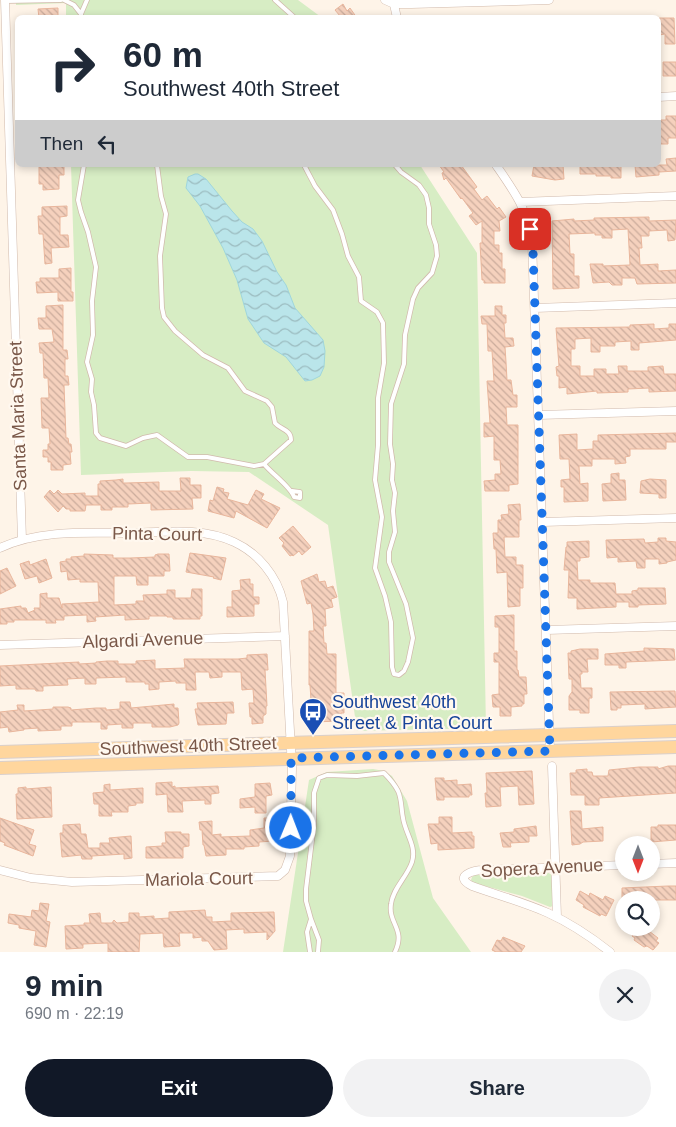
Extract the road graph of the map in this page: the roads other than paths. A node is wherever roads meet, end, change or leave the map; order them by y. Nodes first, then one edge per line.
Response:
1 (63, 0) edge
2 (87, 0) edge
3 (276, 0) edge
4 (385, 0) edge
5 (549, 0) edge
6 (5, 1) edge
7 (394, 2) edge
8 (80, 15) edge
9 (81, 15) edge
10 (292, 15) edge
11 (396, 15) edge
12 (676, 96) edge
13 (661, 97) edge
14 (84, 167) edge
15 (157, 167) edge
16 (305, 167) edge
17 (397, 167) edge
18 (497, 167) edge
19 (676, 196) edge
20 (520, 202) junction
21 (676, 304) edge
22 (535, 308) junction
23 (676, 411) edge
24 (539, 415) junction
25 (264, 464) junction
26 (292, 491) dead end
27 (676, 518) edge
28 (543, 522) junction
29 (22, 540) junction
30 (0, 548) edge
31 (676, 626) edge
32 (547, 630) junction
33 (285, 636) junction
34 (0, 645) edge
35 (676, 732) edge
36 (550, 735) junction
37 (291, 743) junction
38 (676, 747) edge
39 (550, 751) junction
40 (0, 752) edge
41 (291, 758) junction
42 (552, 766) dead end
43 (0, 768) edge
44 (660, 864) edge
45 (676, 864) edge
46 (615, 865) edge
47 (555, 867) junction
48 (0, 870) edge
49 (557, 917) junction
50 (311, 920) junction
51 (310, 952) edge
52 (318, 952) edge
53 (395, 952) edge
54 (610, 952) edge

1 - 6 lane
1 - 8 lane
2 - 9 lane
3 - 10 lane
4 - 7 street
5 - 7 street
6 - 29 street, Santa Maria Street
7 - 11 street
12 - 13 street
14 - 25 lane
15 - 25 lane
16 - 17 lane
18 - 20 street
19 - 20 street
20 - 22 street
21 - 22 street
22 - 24 street
23 - 24 street
24 - 28 street
25 - 26 lane
27 - 28 street
28 - 32 street
29 - 30 street
29 - 33 street, Pinta Court
31 - 32 street
32 - 36 street
33 - 34 street, Algardi Avenue
33 - 37 street, Pinta Court
35 - 36 main road, Southwest 40th Street
36 - 37 main road, Southwest 40th Street
36 - 39 street
37 - 40 main road, Southwest 40th Street
37 - 41 street, Pinta Court
38 - 39 main road, Southwest 40th Street
39 - 41 main road, Southwest 40th Street
41 - 43 main road, Southwest 40th Street
41 - 48 street, Mariola Court
42 - 47 street
44 - 45 street
46 - 47 street, Sopera Avenue
47 - 49 street
47 - 49 street, Sopera Avenue
49 - 54 street
50 - 51 lane
50 - 52 lane
50 - 53 lane

